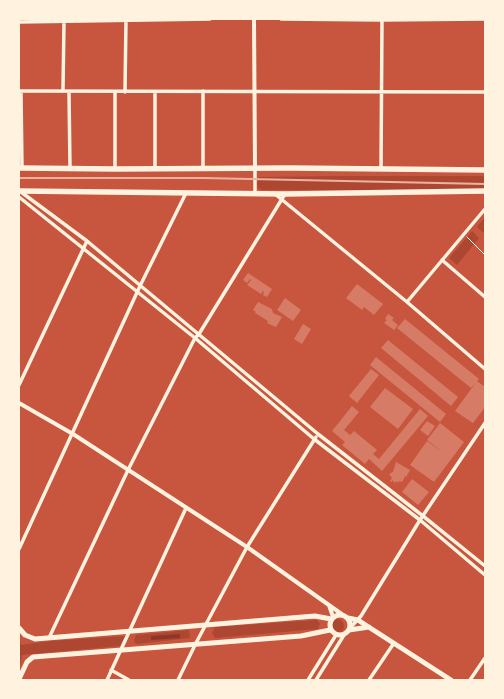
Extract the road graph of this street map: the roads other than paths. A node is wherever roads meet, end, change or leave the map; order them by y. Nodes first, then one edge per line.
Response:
1 (126, 19) edge
2 (210, 19) edge
3 (254, 19) edge
4 (282, 19) edge
5 (485, 19) edge
6 (382, 20) edge
7 (19, 22) edge
8 (64, 22) junction
9 (63, 90) junction
10 (20, 91) edge
11 (202, 91) junction
12 (254, 91) junction
13 (69, 92) junction
14 (115, 92) junction
15 (125, 92) junction
16 (154, 92) junction
17 (382, 92) junction
18 (485, 92) edge
19 (21, 168) edge
20 (70, 168) junction
21 (203, 168) junction
22 (254, 168) junction
23 (115, 169) junction
24 (155, 169) junction
25 (381, 169) junction
26 (485, 170) edge
27 (485, 191) edge
28 (20, 192) edge
29 (255, 192) junction
30 (186, 193) junction
31 (273, 193) junction
32 (285, 194) junction
33 (19, 197) edge
34 (281, 200) junction
35 (485, 209) edge
36 (87, 241) junction
37 (83, 248) junction
38 (442, 260) junction
39 (140, 286) junction
40 (138, 293) junction
41 (485, 297) edge
42 (407, 302) junction
43 (199, 334) junction
44 (195, 338) junction
45 (485, 369) edge
46 (19, 385) edge
47 (19, 404) edge
48 (485, 423) edge
49 (72, 434) junction
50 (318, 434) junction
51 (314, 439) junction
52 (128, 470) junction
53 (186, 508) junction
54 (423, 516) junction
55 (420, 520) junction
56 (247, 547) junction
57 (19, 549) edge
58 (485, 566) edge
59 (485, 575) edge
60 (329, 604) junction
61 (345, 617) junction
62 (332, 618) junction
63 (358, 620) junction
64 (205, 626) junction
65 (369, 627) junction
66 (19, 628) edge
67 (350, 629) junction
68 (330, 630) junction
69 (129, 631) junction
70 (336, 635) junction
71 (344, 635) junction
72 (49, 638) junction
73 (196, 643) junction
74 (394, 643) junction
75 (121, 650) junction
76 (485, 658) edge
77 (111, 670) junction
78 (19, 679) edge
79 (107, 680) edge
80 (129, 680) edge
81 (178, 680) edge
82 (308, 680) edge
83 (316, 680) edge
84 (369, 680) edge
85 (451, 680) edge
86 (470, 680) edge

1 - 2 street
1 - 8 street
1 - 15 street
3 - 12 street
4 - 6 street
5 - 6 street
6 - 17 street
7 - 8 street
8 - 9 street
9 - 10 street
9 - 13 street
10 - 19 street
11 - 12 street
11 - 16 street
11 - 21 street
12 - 17 street
12 - 22 street
13 - 14 street
13 - 20 street
14 - 15 street
14 - 23 street
15 - 16 street
16 - 24 street
17 - 18 street
17 - 25 street
19 - 20 main road
20 - 23 main road
21 - 22 main road
21 - 24 main road
22 - 25 main road
22 - 29 street
23 - 24 main road
25 - 26 main road
27 - 32 main road
28 - 30 main road
28 - 36 street
29 - 30 main road
29 - 31 main road
30 - 39 street
31 - 32 main road
31 - 34 street
32 - 34 street
33 - 37 street
34 - 42 street
34 - 43 street
35 - 38 street
36 - 37 street
36 - 39 street
37 - 40 street
37 - 46 street
38 - 41 street
38 - 42 street
39 - 40 street
39 - 43 street
40 - 44 street
40 - 49 street
42 - 45 street
43 - 44 street
43 - 50 street
44 - 51 street
44 - 52 street
47 - 49 street
48 - 54 street
49 - 52 street
49 - 57 street
50 - 51 street
50 - 54 street
51 - 55 street
51 - 56 street
52 - 53 street
52 - 72 street
53 - 56 street
53 - 69 street
54 - 55 street
54 - 58 street
55 - 59 street
55 - 63 street
56 - 60 street
56 - 64 street
60 - 61 street
60 - 62 street
61 - 62 main road
61 - 63 main road
61 - 67 main road
62 - 64 main road
62 - 68 main road
63 - 65 main road
63 - 67 street
64 - 69 main road
64 - 73 street
65 - 67 main road
65 - 74 main road
66 - 72 main road
67 - 71 main road
68 - 70 main road
68 - 73 main road
69 - 72 main road
69 - 75 street
70 - 71 main road
70 - 82 street
71 - 83 street
73 - 75 main road
73 - 81 street
74 - 84 street
74 - 85 main road
75 - 77 street
75 - 78 main road
76 - 86 street
77 - 79 street
77 - 80 street

